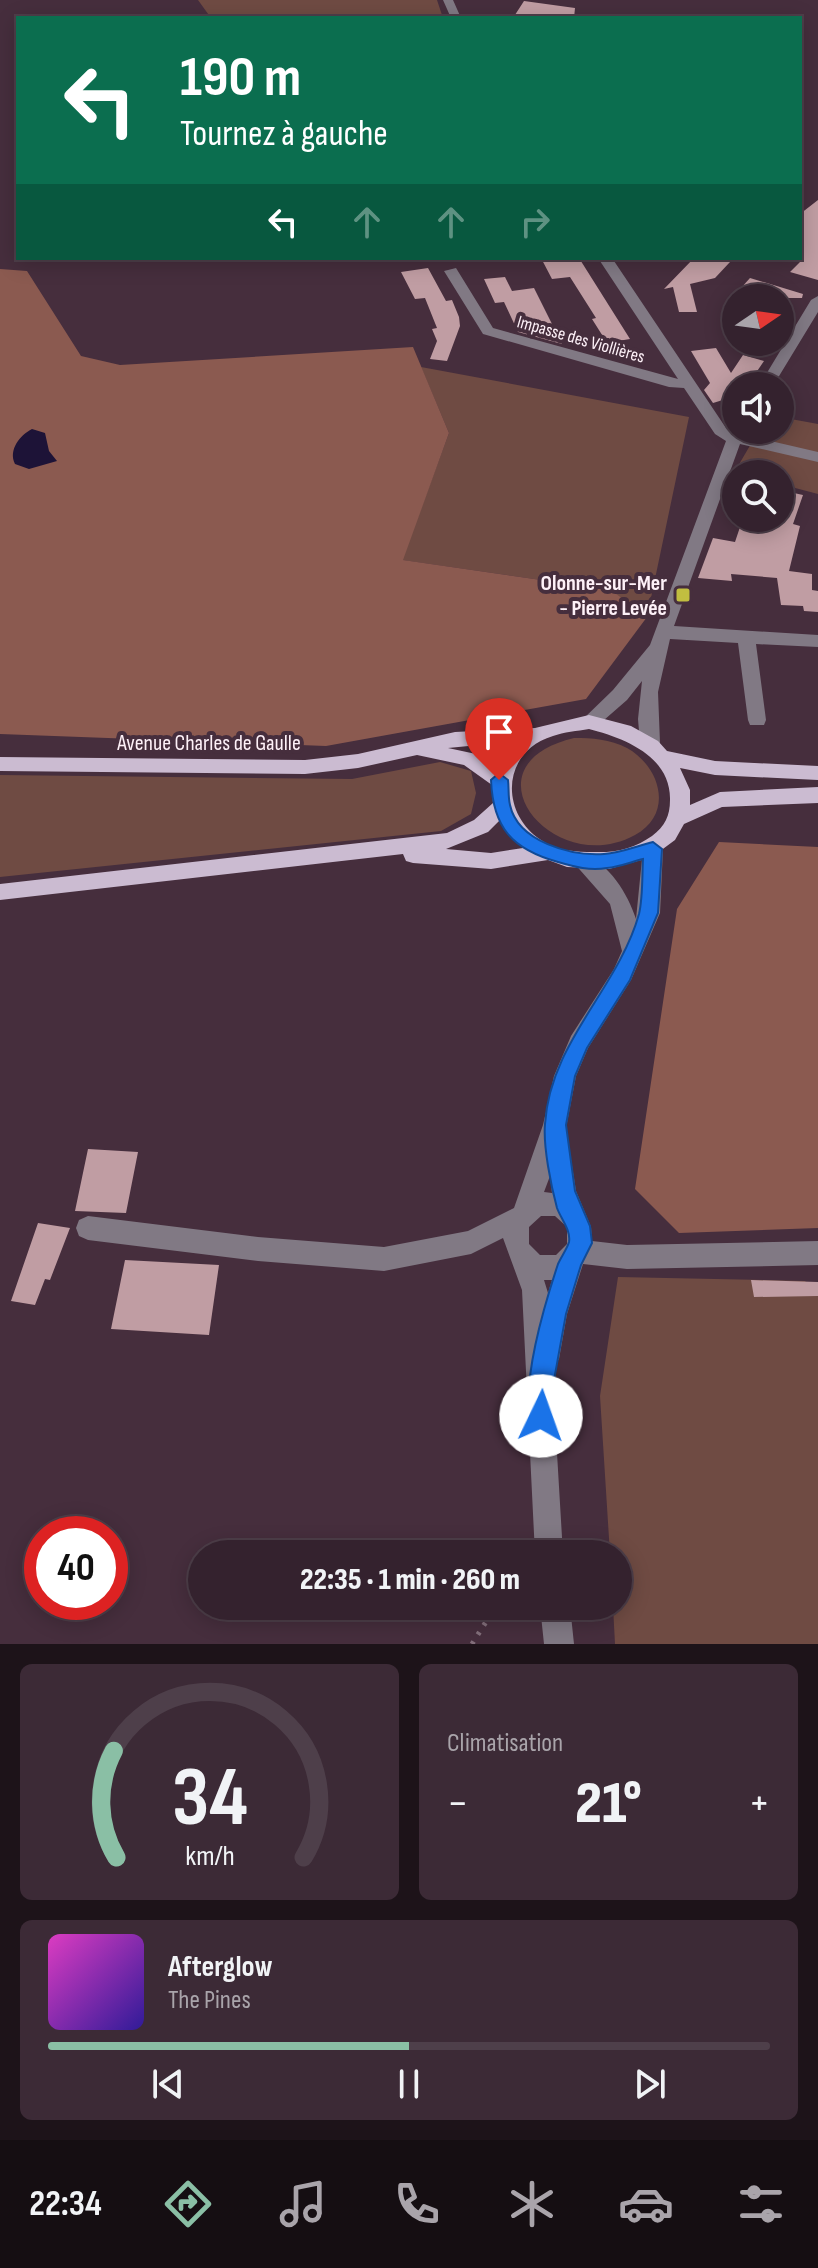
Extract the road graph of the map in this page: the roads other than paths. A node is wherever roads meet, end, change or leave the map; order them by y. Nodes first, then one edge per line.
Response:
1 (606, 260) edge
2 (451, 271) dead end
3 (818, 300) edge
4 (774, 372) edge
5 (687, 383) junction
6 (722, 431) edge
7 (734, 444) edge
8 (773, 444) edge
9 (818, 457) edge
10 (746, 638) junction
11 (661, 639) junction
12 (818, 641) edge
13 (757, 720) dead end
14 (589, 722) junction
15 (533, 734) junction
16 (650, 743) junction
17 (416, 748) junction
18 (667, 758) junction
19 (0, 764) edge
20 (818, 773) edge
21 (499, 780) junction
22 (818, 795) edge
23 (501, 807) junction
24 (680, 818) junction
25 (653, 849) junction
26 (365, 852) junction
27 (549, 852) junction
28 (583, 862) junction
29 (0, 892) edge
30 (633, 953) junction
31 (555, 1125) junction
32 (523, 1214) junction
33 (88, 1228) dead end
34 (575, 1239) junction
35 (471, 1242) junction
36 (520, 1251) junction
37 (818, 1253) edge
38 (540, 1391) junction
39 (548, 1540) edge
40 (556, 1620) edge
41 (559, 1644) edge

1 - 5 street
2 - 5 street, Impasse des Viollières
3 - 4 street
5 - 6 street
7 - 11 street
8 - 9 street
10 - 11 street
10 - 12 street
10 - 13 street
11 - 14 street
11 - 16 street
14 - 15 main road
14 - 16 main road
15 - 17 main road, Avenue Charles de Gaulle
15 - 21 main road
16 - 18 main road
17 - 19 main road, Avenue Charles de Gaulle
17 - 21 main road
18 - 20 main road
18 - 24 main road
21 - 23 main road
22 - 24 main road
23 - 26 main road
23 - 27 main road
24 - 25 main road
25 - 28 main road
25 - 30 street
26 - 27 main road
26 - 29 main road
27 - 28 main road
28 - 30 street
30 - 31 street
31 - 32 street
31 - 34 street
32 - 34 street
32 - 35 street
32 - 36 street
33 - 35 street
34 - 36 street
34 - 37 street
34 - 38 street
35 - 36 street
36 - 38 street
38 - 39 street
40 - 41 street

